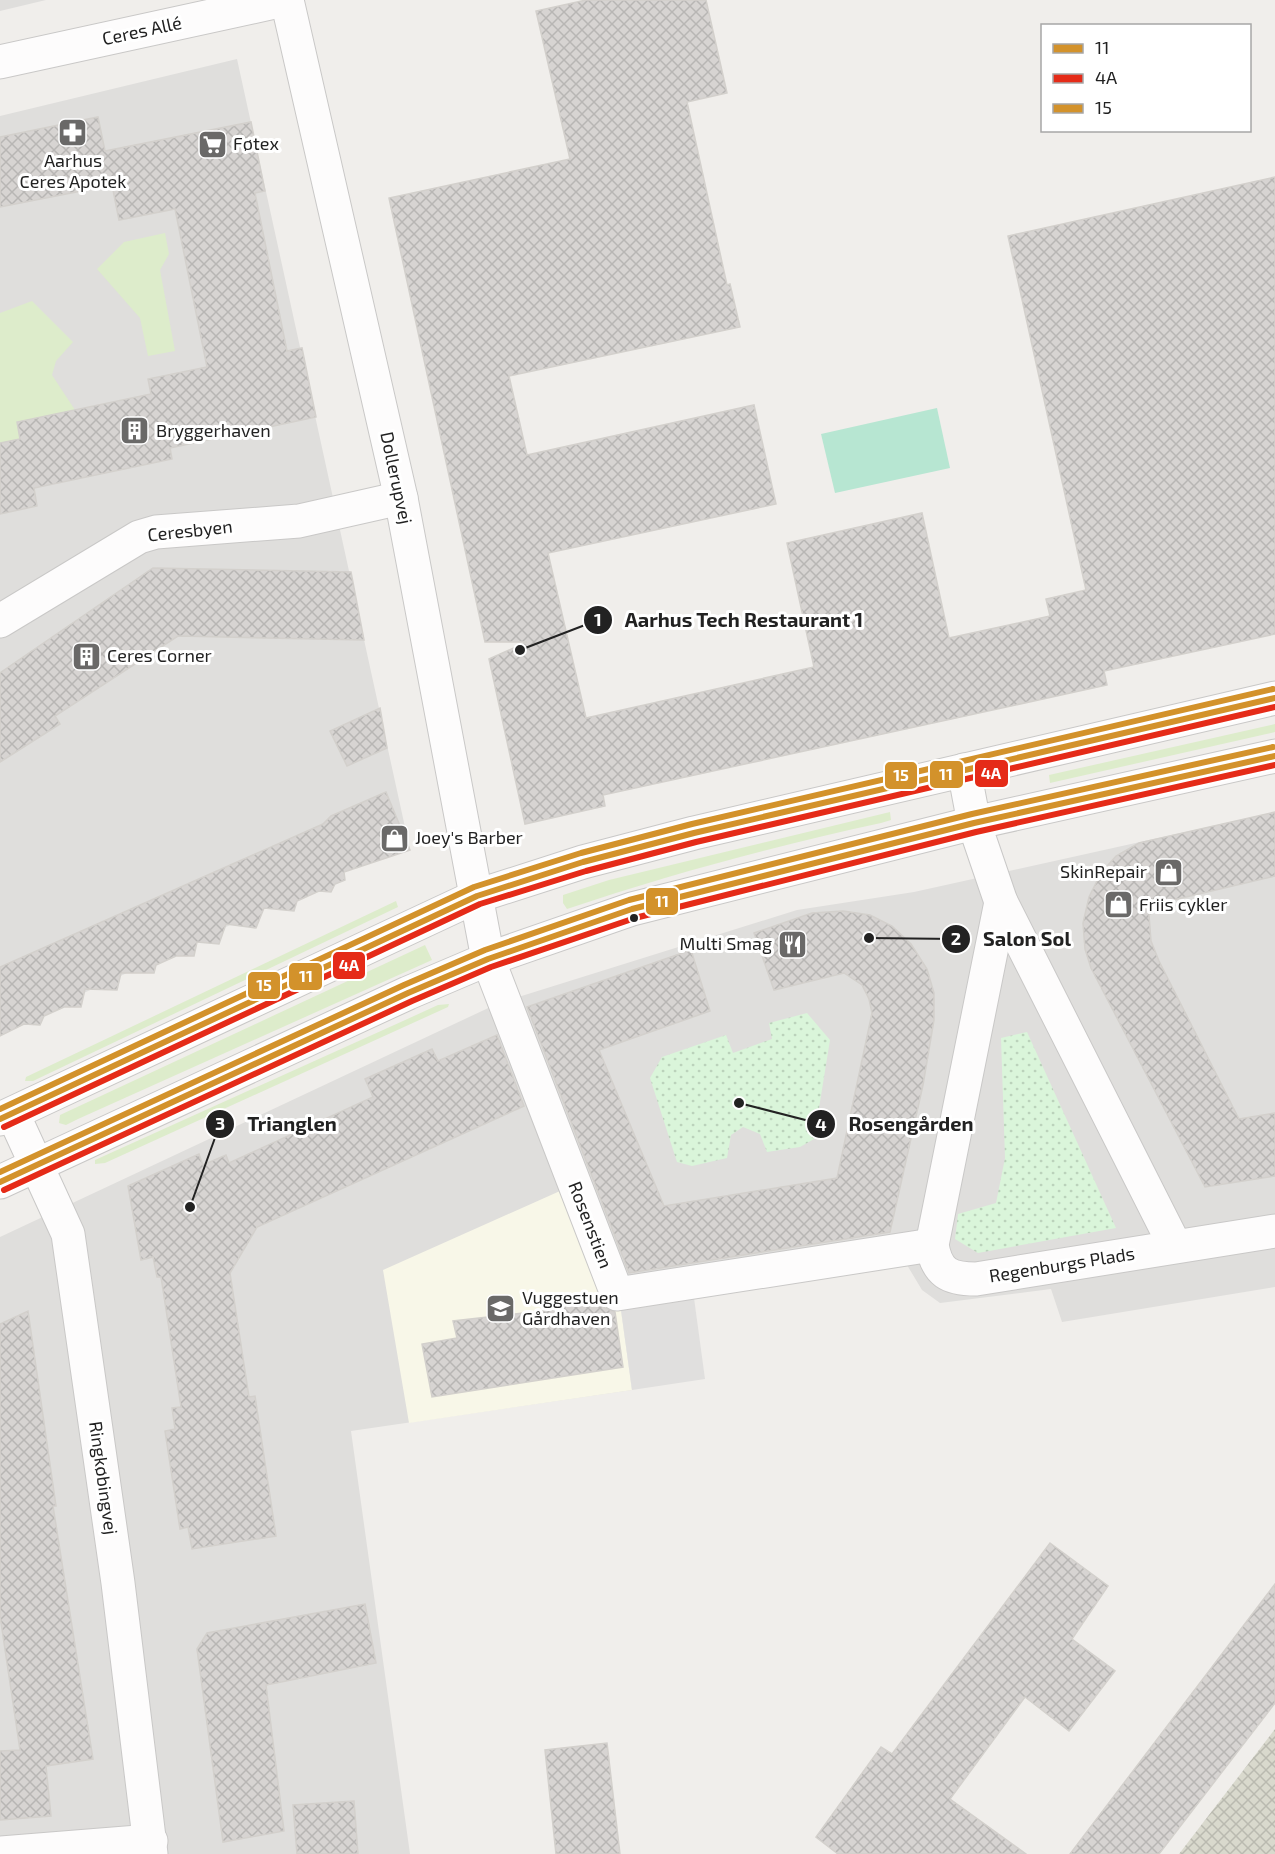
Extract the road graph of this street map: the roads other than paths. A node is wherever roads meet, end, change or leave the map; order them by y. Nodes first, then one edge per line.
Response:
1 (285, 0) edge
2 (0, 62) edge
3 (401, 498) junction
4 (0, 621) edge
5 (1275, 698) edge
6 (1275, 756) edge
7 (964, 770) junction
8 (974, 823) junction
9 (477, 896) junction
10 (1001, 902) junction
11 (488, 959) junction
12 (6, 1117) edge
13 (36, 1166) junction
14 (0, 1182) edge
15 (1275, 1231) edge
16 (932, 1245) junction
17 (1175, 1246) junction
18 (151, 1847) edge
19 (0, 1853) edge

1 - 2 street, Ceres Allé
1 - 3 street, Dollerupvej
3 - 4 street, Ceresbyen
3 - 9 street, Dollerupvej
5 - 7 street
6 - 8 street
7 - 8 street
7 - 9 street
8 - 10 street
8 - 11 street
9 - 11 street, Dollerupvej
9 - 12 street
10 - 16 street
10 - 17 street
11 - 13 street
11 - 16 street, Rosenstien
12 - 13 street, Ringkøbingvej
13 - 14 street
13 - 18 street, Ringkøbingvej
15 - 17 street, Regenburgs Plads
16 - 17 street, Regenburgs Plads
18 - 19 street

